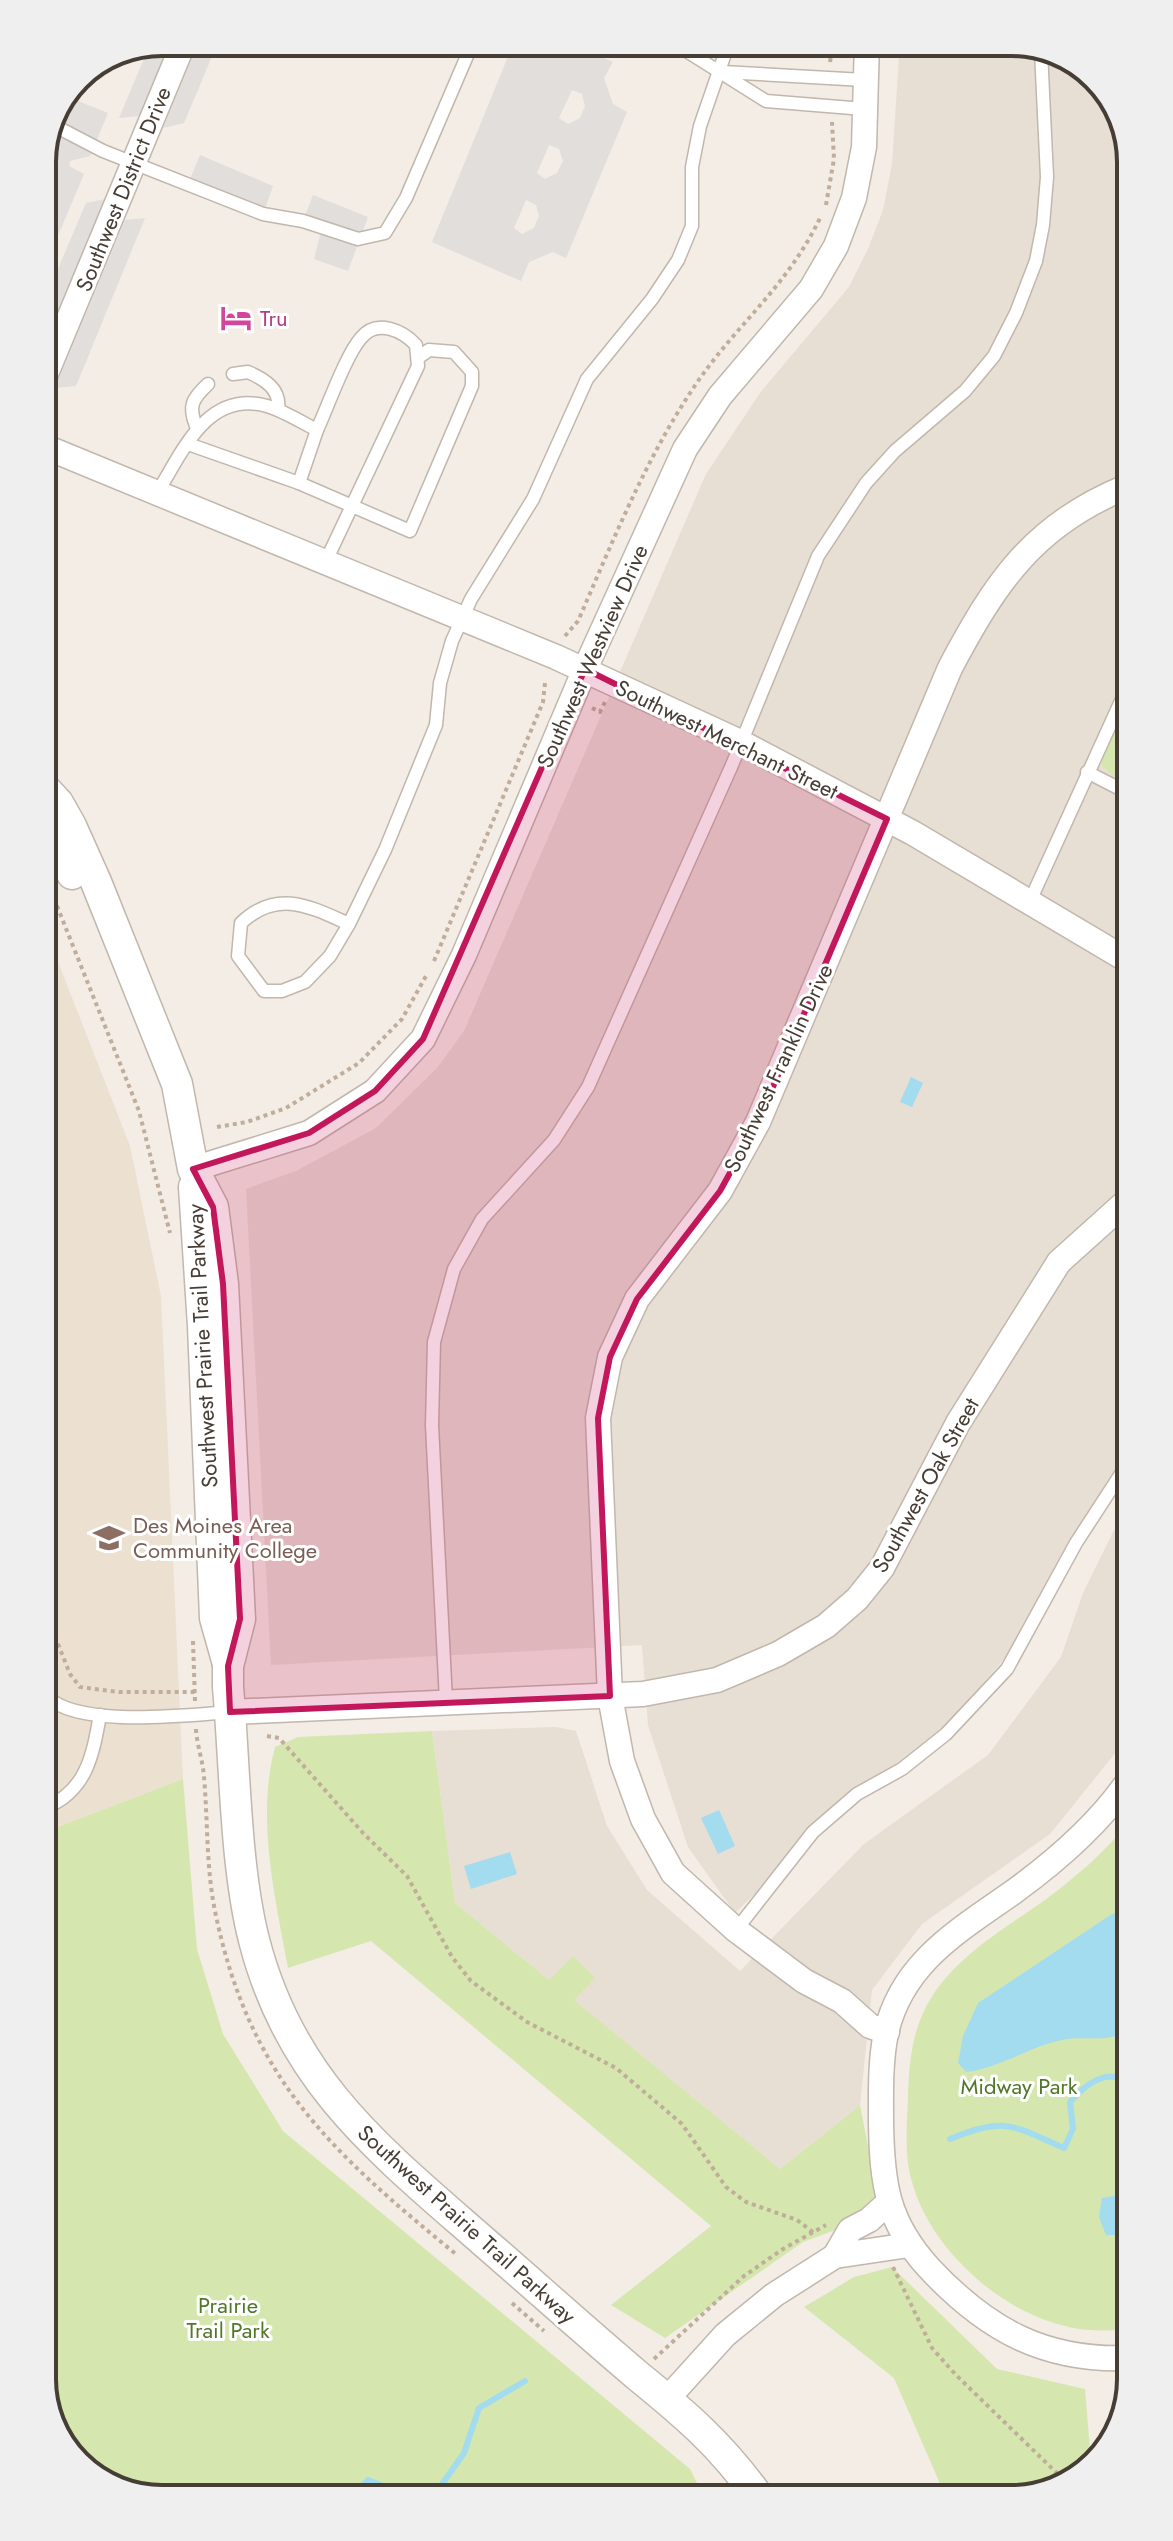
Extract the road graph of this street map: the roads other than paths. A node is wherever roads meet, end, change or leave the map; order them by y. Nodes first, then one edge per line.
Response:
1 (178, 56) edge
2 (467, 56) edge
3 (695, 56) edge
4 (725, 56) edge
5 (866, 56) edge
6 (1041, 61) edge
7 (720, 71) junction
8 (864, 80) junction
9 (864, 109) junction
10 (62, 129) edge
11 (136, 163) junction
12 (56, 351) edge
13 (419, 357) junction
14 (233, 374) dead end
15 (208, 384) dead end
16 (278, 409) junction
17 (196, 426) junction
18 (317, 430) junction
19 (188, 444) junction
20 (56, 451) edge
21 (299, 483) junction
22 (1117, 491) edge
23 (157, 493) junction
24 (351, 507) junction
25 (325, 563) junction
26 (461, 621) junction
27 (585, 669) junction
28 (1117, 709) edge
29 (740, 742) junction
30 (1087, 772) junction
31 (1117, 787) edge
32 (56, 801) edge
33 (887, 819) junction
34 (56, 845) edge
35 (1030, 901) junction
36 (349, 924) junction
37 (1117, 954) edge
38 (184, 1137) junction
39 (193, 1169) junction
40 (1117, 1210) edge
41 (1117, 1480) edge
42 (610, 1696) junction
43 (446, 1701) junction
44 (56, 1704) edge
45 (230, 1712) junction
46 (100, 1715) junction
47 (1117, 1793) edge
48 (56, 1802) edge
49 (736, 1930) junction
50 (900, 1996) junction
51 (842, 2001) junction
52 (887, 2032) junction
53 (889, 2202) junction
54 (909, 2245) junction
55 (835, 2256) junction
56 (1117, 2359) edge
57 (668, 2398) junction
58 (749, 2485) edge

1 - 11 street, Southwest District Drive
2 - 11 lane
3 - 7 lane
4 - 7 lane
5 - 8 street, Southwest Westview Drive
6 - 29 lane
7 - 8 lane
7 - 9 lane
7 - 26 lane
8 - 9 street, Southwest Westview Drive
9 - 27 street, Southwest Westview Drive
10 - 11 lane
11 - 12 street, Southwest District Drive
13 - 18 lane
13 - 24 lane
13 - 24 lane
14 - 16 lane
15 - 17 lane
16 - 17 lane
16 - 18 lane
17 - 19 lane
18 - 21 lane
19 - 21 lane
19 - 23 lane
20 - 23 street, Southwest Merchant Street
21 - 24 lane
22 - 33 street, Southwest Franklin Drive
23 - 25 street, Southwest Merchant Street
24 - 25 lane
25 - 26 street, Southwest Merchant Street
26 - 27 street, Southwest Merchant Street
26 - 36 lane
27 - 29 street, Southwest Merchant Street
27 - 39 street, Southwest Westview Drive
28 - 30 lane
29 - 33 street, Southwest Merchant Street
29 - 43 lane
30 - 31 lane
30 - 35 lane
32 - 38 street, Southwest Prairie Trail Parkway
33 - 35 street, Southwest Merchant Street
33 - 42 street, Southwest Franklin Drive
34 - 38 street, Southwest Prairie Trail Parkway
35 - 37 street, Southwest Merchant Street
36 - 36 lane
38 - 39 street, Southwest Prairie Trail Parkway
39 - 45 street, Southwest Prairie Trail Parkway
40 - 42 street, Southwest Oak Street
41 - 49 lane
42 - 43 street, Southwest Oak Street
42 - 49 street, Southwest Franklin Drive
43 - 45 street, Southwest Oak Street
44 - 46 lane
45 - 46 lane
45 - 57 street, Southwest Prairie Trail Parkway
46 - 48 lane
47 - 50 street
49 - 51 street, Southwest Franklin Drive
50 - 51 street, Southwest Franklin Drive
50 - 52 street
51 - 52 street, Southwest Franklin Drive
52 - 53 street
53 - 54 street
53 - 55 street
54 - 55 street
54 - 56 street
55 - 57 street
57 - 58 street, Southwest Prairie Trail Parkway

